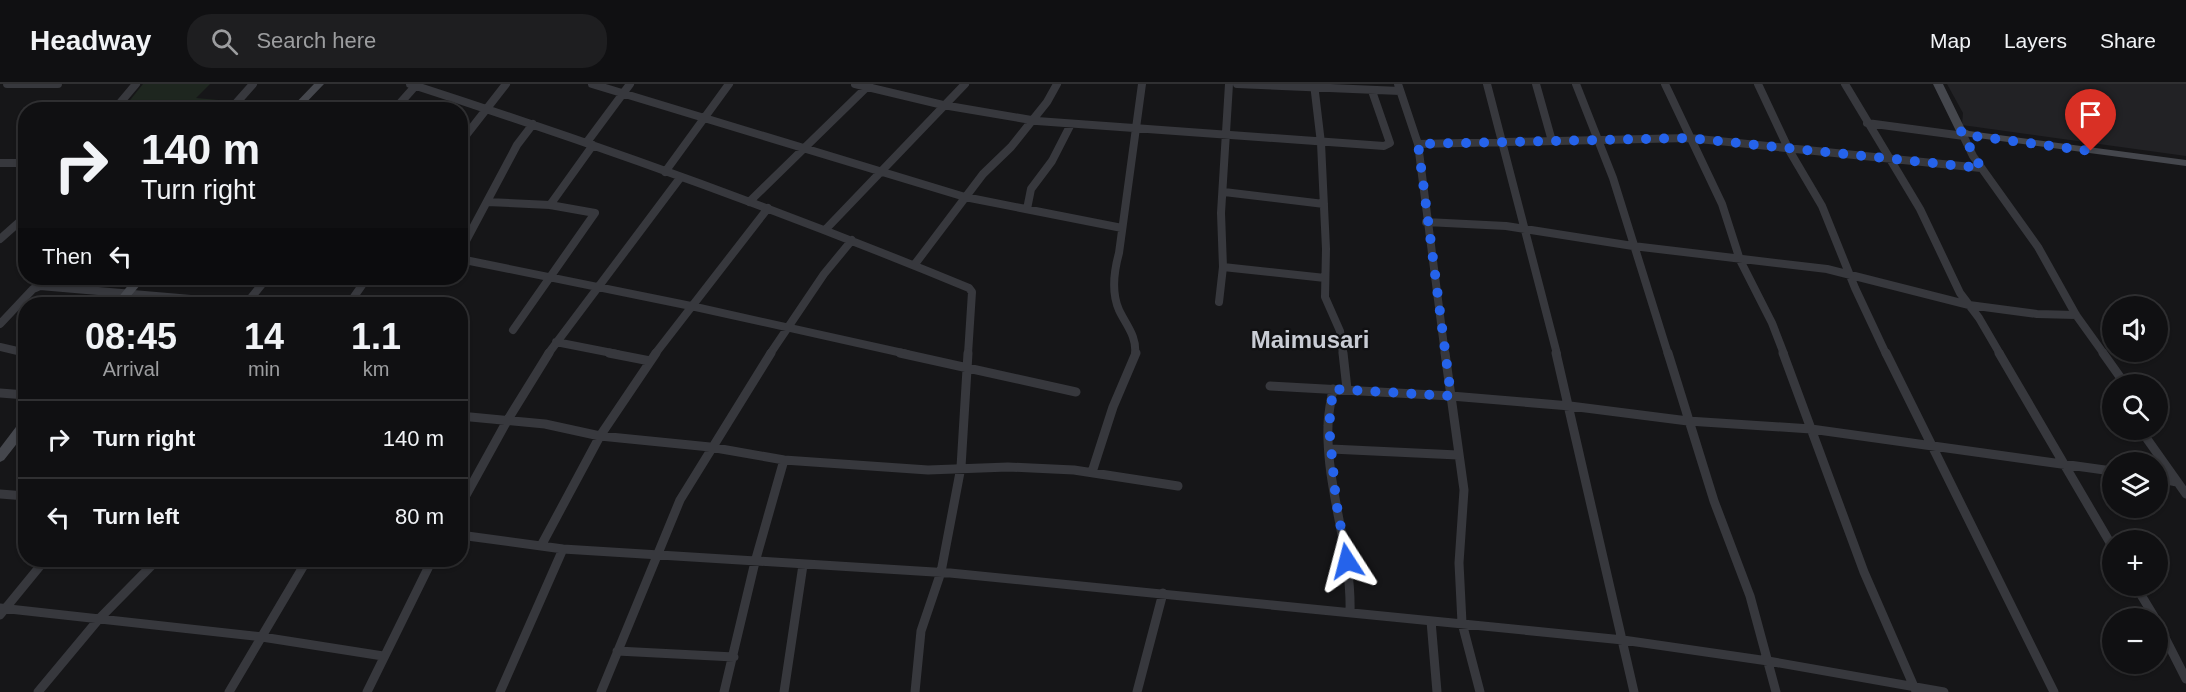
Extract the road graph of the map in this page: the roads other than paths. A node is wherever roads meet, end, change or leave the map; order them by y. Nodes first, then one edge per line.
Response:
1 (7, 84) edge
2 (58, 84) edge
3 (136, 84) edge
4 (253, 84) edge
5 (319, 84) edge
6 (506, 84) edge
7 (592, 84) edge
8 (630, 84) edge
9 (729, 84) edge
10 (855, 84) edge
11 (965, 84) edge
12 (1058, 84) edge
13 (1142, 84) edge
14 (1229, 84) edge
15 (1238, 84) edge
16 (1487, 84) edge
17 (1536, 84) edge
18 (1576, 84) edge
19 (1665, 84) edge
20 (1758, 84) edge
21 (1845, 84) edge
22 (1938, 84) edge
23 (414, 85) edge
24 (869, 86) edge
25 (1314, 86) edge
26 (1399, 87) edge
27 (1372, 91) junction
28 (622, 94) junction
29 (121, 102) edge
30 (237, 102) edge
31 (301, 102) edge
32 (400, 102) edge
33 (462, 102) edge
34 (468, 104) edge
35 (943, 105) junction
36 (484, 110) junction
37 (704, 118) junction
38 (1033, 120) junction
39 (1867, 123) junction
40 (533, 124) junction
41 (1071, 124) junction
42 (1135, 129) junction
43 (468, 132) edge
44 (1228, 134) junction
45 (1962, 134) junction
46 (1689, 138) junction
47 (1595, 139) junction
48 (1552, 141) junction
49 (1502, 142) junction
50 (1321, 143) junction
51 (590, 144) junction
52 (1418, 144) junction
53 (804, 148) junction
54 (1789, 150) junction
55 (1892, 159) junction
56 (0, 163) edge
57 (18, 163) edge
58 (2186, 163) edge
59 (1981, 168) junction
60 (665, 172) junction
61 (882, 172) junction
62 (680, 178) junction
63 (1224, 192) junction
64 (965, 198) junction
65 (488, 202) junction
66 (749, 202) junction
67 (1324, 204) junction
68 (550, 205) junction
69 (768, 208) junction
70 (1027, 209) junction
71 (1426, 222) junction
72 (18, 223) edge
73 (1122, 228) junction
74 (1525, 228) junction
75 (0, 230) edge
76 (826, 230) junction
77 (9, 231) junction
78 (468, 238) edge
79 (0, 239) edge
80 (852, 240) junction
81 (1633, 246) junction
82 (1740, 260) junction
83 (468, 261) edge
84 (915, 264) junction
85 (1223, 267) junction
86 (1852, 275) junction
87 (549, 276) junction
88 (1325, 278) junction
89 (135, 285) edge
90 (262, 285) edge
91 (596, 286) junction
92 (130, 292) junction
93 (25, 297) edge
94 (125, 297) edge
95 (179, 297) edge
96 (252, 297) edge
97 (1219, 302) dead end
98 (18, 305) edge
99 (1969, 305) junction
100 (691, 306) junction
101 (2076, 315) junction
102 (0, 324) edge
103 (513, 330) dead end
104 (789, 330) junction
105 (556, 342) junction
106 (0, 347) edge
107 (18, 351) edge
108 (650, 360) junction
109 (968, 369) junction
110 (2118, 374) edge
111 (1270, 386) dead end
112 (1333, 389) junction
113 (1347, 389) junction
114 (1076, 392) dead end
115 (0, 393) edge
116 (18, 394) edge
117 (1451, 396) junction
118 (1570, 406) junction
119 (468, 417) edge
120 (507, 421) junction
121 (1688, 421) junction
122 (1811, 429) junction
123 (18, 433) edge
124 (600, 436) junction
125 (2147, 440) edge
126 (1929, 445) junction
127 (710, 447) junction
128 (1331, 449) junction
129 (1458, 455) junction
130 (0, 457) edge
131 (784, 460) junction
132 (2064, 463) junction
133 (961, 467) junction
134 (2102, 469) edge
135 (1092, 472) junction
136 (2168, 480) edge
137 (2176, 482) junction
138 (1178, 486) dead end
139 (468, 492) edge
140 (0, 494) edge
141 (2186, 494) edge
142 (18, 495) edge
143 (2103, 530) edge
144 (468, 537) edge
145 (542, 544) junction
146 (563, 549) junction
147 (657, 556) junction
148 (755, 562) junction
149 (803, 566) junction
150 (39, 567) edge
151 (150, 567) edge
152 (303, 567) edge
153 (428, 567) edge
154 (941, 572) junction
155 (1163, 593) junction
156 (2, 611) edge
157 (1350, 613) junction
158 (98, 620) junction
159 (1431, 621) junction
160 (1462, 623) junction
161 (262, 637) junction
162 (1623, 640) junction
163 (2168, 644) edge
164 (617, 651) junction
165 (383, 656) junction
166 (734, 657) junction
167 (1768, 661) junction
168 (2186, 679) edge
169 (1915, 689) edge
170 (38, 692) edge
171 (229, 692) edge
172 (367, 692) edge
173 (500, 692) edge
174 (601, 692) edge
175 (724, 692) edge
176 (784, 692) edge
177 (915, 692) edge
178 (1137, 692) edge
179 (1437, 692) edge
180 (1480, 692) edge
181 (1634, 692) edge
182 (1776, 692) edge
183 (1944, 692) edge
184 (2054, 692) edge

1 - 2 street
3 - 29 street
4 - 30 street
5 - 31 main road
6 - 36 street
7 - 28 street
8 - 28 street
9 - 37 street
10 - 24 street
11 - 35 street
12 - 38 street
13 - 42 street
14 - 44 street
15 - 25 street
16 - 49 street
17 - 48 street
18 - 47 street
19 - 46 street
20 - 54 street
21 - 39 street
22 - 45 main road
23 - 32 street
23 - 33 street
24 - 35 street
24 - 53 street
25 - 27 street
25 - 50 street
26 - 27 street
26 - 52 street
27 - 50 street
28 - 37 street
28 - 51 street
34 - 36 street
35 - 38 street
35 - 61 street
36 - 40 street
36 - 43 street
37 - 53 street
37 - 60 street
38 - 41 street
38 - 64 street
39 - 45 street
39 - 55 street
40 - 51 street
40 - 65 street
41 - 42 street
41 - 70 street
42 - 44 street
42 - 73 street
44 - 50 street
44 - 63 street
45 - 58 main road
45 - 59 street
46 - 47 street
46 - 54 street
46 - 82 street
47 - 48 street
47 - 81 street
48 - 49 street
49 - 52 street
49 - 74 street
50 - 67 street
51 - 60 street
51 - 68 street
52 - 71 street
53 - 61 street
53 - 66 street
54 - 55 street
54 - 86 street
55 - 59 street
55 - 99 street
56 - 57 street
59 - 101 street
60 - 62 street
61 - 64 street
61 - 76 street
62 - 66 street
62 - 91 street
63 - 67 street
63 - 85 street
64 - 70 street
64 - 84 street
65 - 68 street
65 - 78 street
66 - 69 street
67 - 88 street
68 - 87 street
69 - 76 street
69 - 100 street
70 - 73 street
71 - 74 street
71 - 117 street
72 - 77 street
73 - 135 street
74 - 81 street
74 - 118 street
75 - 77 street
76 - 80 street
77 - 79 street
80 - 84 street
80 - 104 street
81 - 82 street
81 - 121 street
82 - 86 street
82 - 122 street
83 - 87 street
84 - 109 street
85 - 88 street
85 - 97 street
86 - 99 street
86 - 126 street
87 - 91 street
87 - 103 street
88 - 113 street
89 - 92 main road
90 - 96 street
91 - 100 street
91 - 105 street
92 - 93 street
92 - 94 main road
92 - 95 street
98 - 102 street
99 - 101 street
99 - 132 street
100 - 104 street
100 - 108 street
101 - 110 street
104 - 109 street
104 - 127 street
105 - 108 street
105 - 120 street
106 - 107 street
108 - 124 street
109 - 114 street
109 - 133 street
111 - 112 street
112 - 113 street
112 - 128 street
113 - 117 street
115 - 116 street
117 - 118 street
117 - 129 street
118 - 121 street
118 - 162 street
119 - 120 street
120 - 124 street
120 - 139 street
121 - 122 street
121 - 167 street
122 - 126 street
122 - 169 street
123 - 130 main road
124 - 127 street
124 - 145 street
125 - 137 street
126 - 132 street
126 - 184 street
127 - 131 street
127 - 147 street
128 - 129 street
128 - 157 street
129 - 160 street
131 - 133 street
131 - 148 street
132 - 134 street
132 - 143 street
133 - 135 street
133 - 154 street
135 - 138 street
136 - 137 street
137 - 141 street
140 - 142 street
144 - 145 street
145 - 146 street
146 - 147 street
146 - 173 street
147 - 148 street
147 - 164 street
148 - 149 street
148 - 166 street
149 - 154 street
149 - 176 street
150 - 156 street
151 - 158 street
152 - 161 street
153 - 165 street
154 - 155 street
154 - 177 street
155 - 157 street
155 - 178 street
156 - 158 street
157 - 159 street
158 - 161 street
158 - 170 street
159 - 160 street
159 - 179 street
160 - 162 street
160 - 180 street
161 - 165 street
161 - 171 street
162 - 167 street
162 - 181 street
163 - 168 street
164 - 166 street
164 - 174 street
165 - 172 street
166 - 175 street
167 - 169 street
167 - 182 street
169 - 183 street

